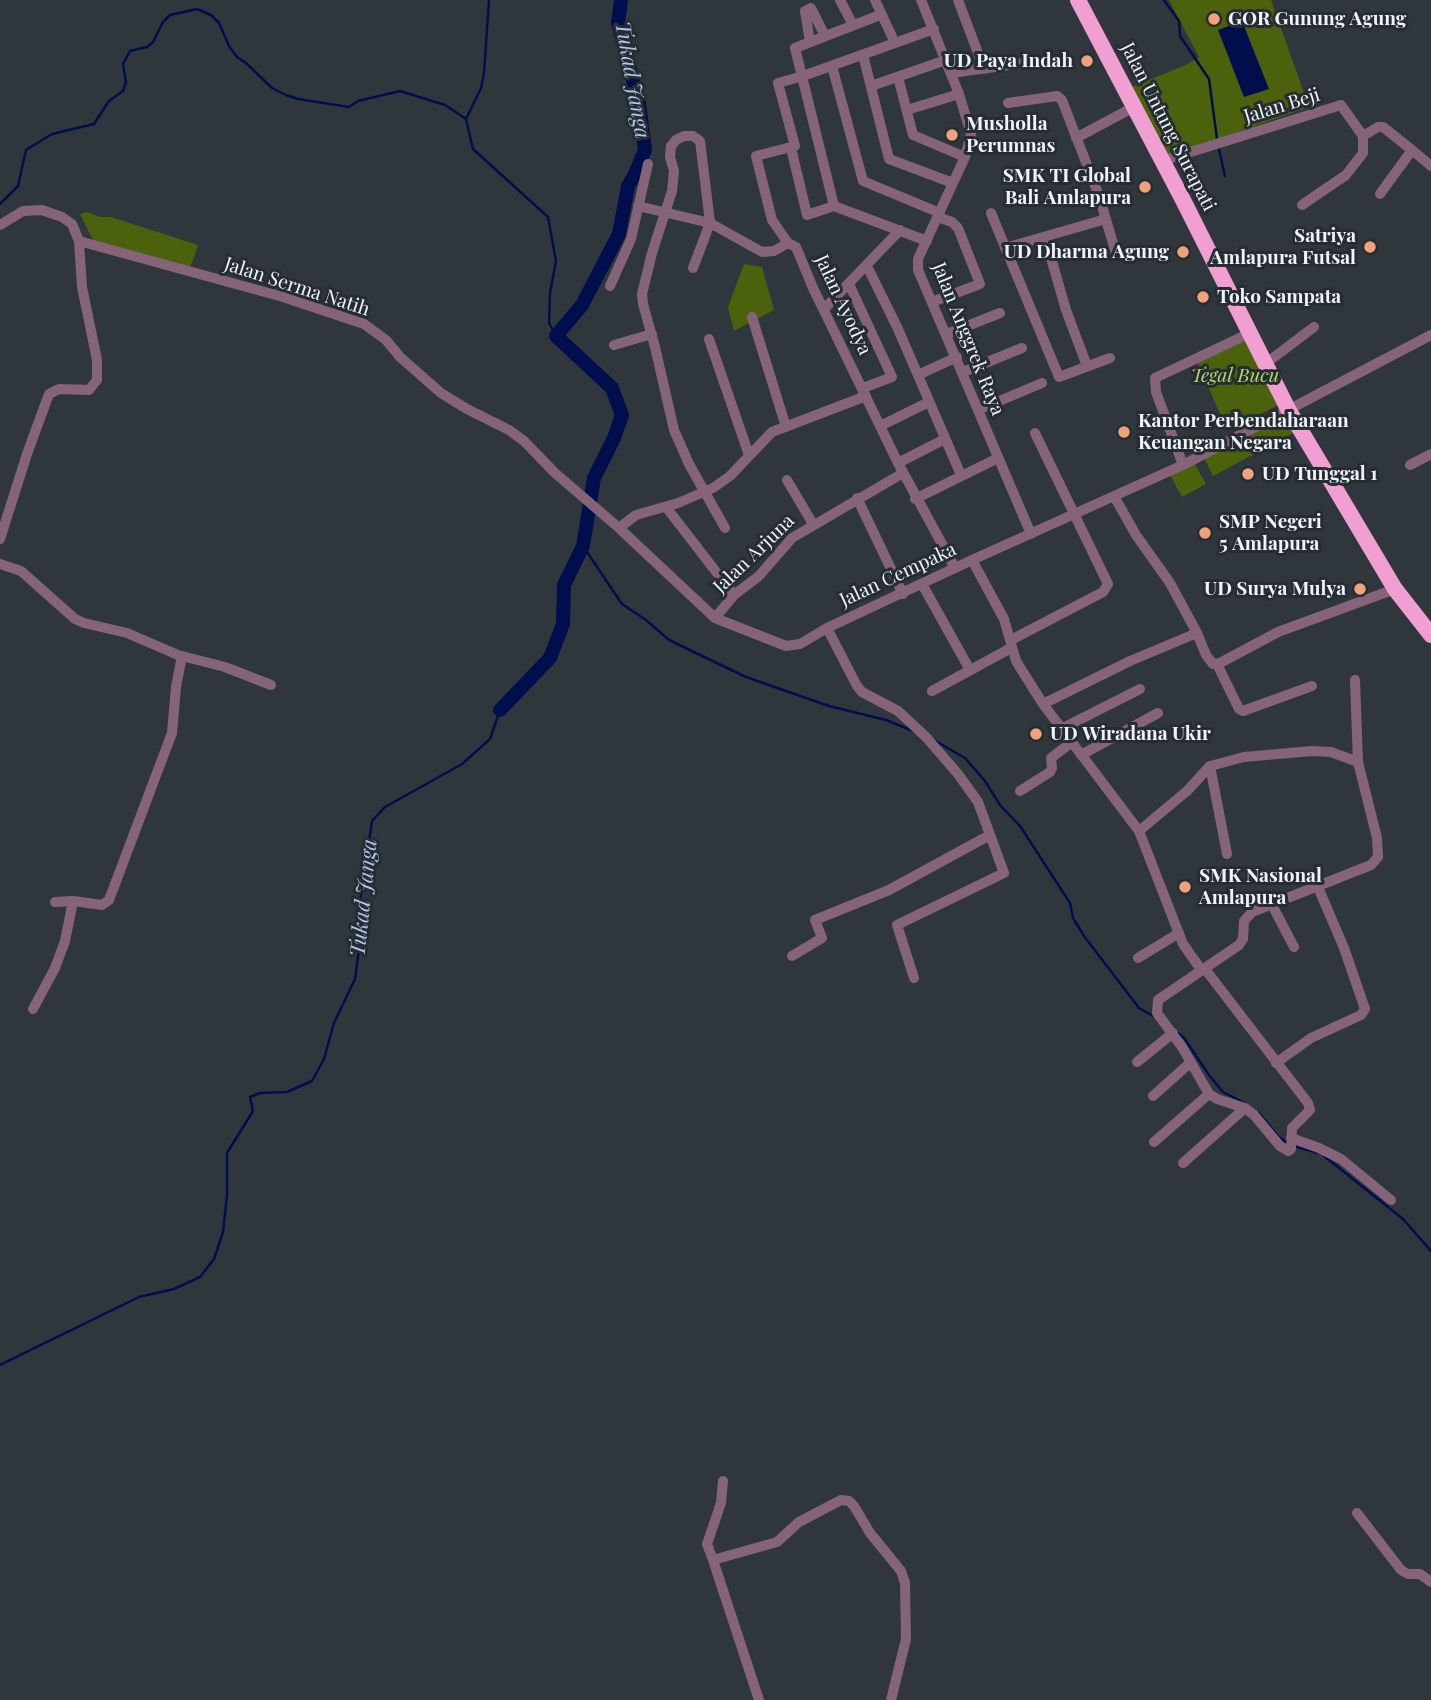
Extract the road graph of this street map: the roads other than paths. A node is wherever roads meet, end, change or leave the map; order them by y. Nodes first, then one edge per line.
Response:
1 (840, 0) edge
2 (875, 0) edge
3 (921, 0) edge
4 (958, 0) edge
5 (1079, 0) edge
6 (880, 15) junction
7 (853, 25) junction
8 (934, 29) junction
9 (825, 36) junction
10 (810, 41) junction
11 (895, 43) junction
12 (863, 55) junction
13 (946, 60) junction
14 (1024, 64) dead end
15 (832, 66) junction
16 (984, 69) junction
17 (951, 73) junction
18 (803, 76) junction
19 (898, 77) junction
20 (871, 86) junction
21 (959, 94) junction
22 (1008, 103) dead end
23 (1135, 107) junction
24 (906, 110) junction
25 (1363, 136) junction
26 (1076, 138) junction
27 (791, 148) junction
28 (1412, 150) junction
29 (965, 157) junction
30 (1162, 161) junction
31 (648, 164) dead end
32 (1431, 166) edge
33 (953, 183) junction
34 (1380, 194) dead end
35 (1302, 205) dead end
36 (638, 206) junction
37 (834, 206) junction
38 (664, 213) junction
39 (992, 213) dead end
40 (939, 215) junction
41 (1106, 219) junction
42 (710, 223) junction
43 (0, 225) edge
44 (900, 230) junction
45 (1045, 237) junction
46 (79, 241) junction
47 (927, 241) junction
48 (788, 243) junction
49 (1005, 248) junction
50 (1115, 250) dead end
51 (867, 266) junction
52 (693, 268) dead end
53 (849, 284) junction
54 (610, 286) dead end
55 (932, 302) junction
56 (825, 308) junction
57 (1000, 313) dead end
58 (752, 317) dead end
59 (1314, 327) dead end
60 (1250, 333) junction
61 (652, 334) junction
62 (947, 334) junction
63 (1431, 334) edge
64 (709, 340) dead end
65 (614, 345) dead end
66 (1022, 348) dead end
67 (957, 358) junction
68 (1110, 358) dead end
69 (1265, 364) junction
70 (1087, 366) junction
71 (963, 372) junction
72 (918, 375) junction
73 (1042, 383) dead end
74 (864, 392) junction
75 (929, 402) junction
76 (1289, 409) junction
77 (978, 410) junction
78 (880, 426) junction
79 (786, 427) junction
80 (1035, 433) dead end
81 (945, 439) junction
82 (1431, 454) edge
83 (749, 455) junction
84 (998, 458) junction
85 (1183, 465) junction
86 (1410, 465) dead end
87 (900, 468) junction
88 (555, 473) joint
89 (961, 475) junction
90 (787, 480) dead end
91 (706, 492) junction
92 (1114, 496) junction
93 (857, 498) junction
94 (915, 499) junction
95 (666, 506) junction
96 (1073, 515) junction
97 (813, 524) junction
98 (618, 528) junction
99 (725, 528) dead end
100 (1031, 534) junction
101 (0, 539) edge
102 (972, 560) junction
103 (0, 564) edge
104 (954, 568) junction
105 (922, 584) junction
106 (1395, 589) junction
107 (903, 594) junction
108 (734, 595) junction
109 (715, 618) junction
110 (827, 628) junction
111 (1197, 633) junction
112 (1431, 635) edge
113 (1011, 644) junction
114 (182, 656) junction
115 (1217, 664) junction
116 (970, 670) junction
117 (1355, 680) dead end
118 (271, 685) dead end
119 (1312, 686) dead end
120 (1140, 689) dead end
121 (932, 691) dead end
122 (1043, 704) junction
123 (1158, 713) dead end
124 (1061, 729) junction
125 (1072, 742) junction
126 (1081, 755) junction
127 (1358, 762) junction
128 (1210, 766) junction
129 (1020, 791) dead end
130 (1139, 831) junction
131 (990, 835) junction
132 (1227, 853) dead end
133 (1317, 885) junction
134 (73, 901) junction
135 (55, 902) dead end
136 (1271, 903) junction
137 (1179, 933) junction
138 (1294, 947) dead end
139 (792, 956) dead end
140 (1138, 958) dead end
141 (1203, 970) junction
142 (914, 978) dead end
143 (33, 1009) dead end
144 (1173, 1033) junction
145 (1137, 1062) dead end
146 (1191, 1062) junction
147 (1276, 1063) junction
148 (1209, 1094) junction
149 (1153, 1096) dead end
150 (1245, 1108) junction
151 (1154, 1142) dead end
152 (1291, 1143) junction
153 (1183, 1163) dead end
154 (1391, 1200) dead end
155 (723, 1481) dead end
156 (1357, 1513) dead end
157 (713, 1560) junction
158 (1431, 1583) edge
159 (759, 1700) edge
160 (891, 1700) edge

1 - 7 street
2 - 6 street
3 - 8 street, Jalan Anggrek Raya
4 - 16 street
5 - 23 highway, Jalan Untung Surapati
6 - 7 street
6 - 11 street
7 - 9 street
8 - 11 street
8 - 13 street, Jalan Anggrek Raya
9 - 10 street
9 - 10 street
10 - 18 street
11 - 12 street
12 - 15 street
12 - 20 street
13 - 17 street, Jalan Anggrek Raya
13 - 19 street
14 - 16 street
15 - 18 street
15 - 40 street
16 - 17 street
17 - 21 street, Jalan Anggrek Raya
18 - 27 street
18 - 37 street
19 - 20 street
19 - 24 street
20 - 33 street
21 - 24 street
21 - 29 street, Jalan Anggrek Raya
22 - 26 street
23 - 26 street
23 - 30 highway, Jalan Untung Surapati
24 - 29 street
25 - 28 street
25 - 30 street, Jalan Beji
25 - 35 street
26 - 41 street
27 - 37 street
27 - 48 street, Jalan Ayodya
28 - 32 street
28 - 34 street
29 - 33 street, Jalan Anggrek Raya
30 - 60 highway, Jalan Untung Surapati
31 - 36 street
33 - 40 street, Jalan Anggrek Raya
36 - 38 street
36 - 54 street
37 - 44 street
38 - 42 street
38 - 42 street
38 - 61 street
39 - 49 street
40 - 47 street, Jalan Anggrek Raya
40 - 55 street
41 - 45 street
41 - 50 street
42 - 48 street
42 - 52 street
43 - 46 street
44 - 47 street
44 - 51 street
45 - 49 street
45 - 70 street
46 - 88 street, Jalan Serma Natih
46 - 101 street
47 - 55 street, Jalan Anggrek Raya
48 - 56 street, Jalan Ayodya
49 - 70 street
51 - 53 street
51 - 72 street
53 - 56 street
53 - 74 street
55 - 62 street, Jalan Anggrek Raya
56 - 74 street, Jalan Ayodya
57 - 62 street
58 - 79 street
59 - 69 street
60 - 69 highway, Jalan Untung Surapati
60 - 85 street
61 - 65 street
61 - 91 street
62 - 67 street, Jalan Anggrek Raya
63 - 76 street, Jalan Cempaka
64 - 83 street
66 - 71 street
67 - 71 street, Jalan Anggrek Raya
67 - 72 street
68 - 70 street
69 - 76 highway, Jalan Untung Surapati
71 - 77 street, Jalan Anggrek Raya
72 - 75 street
73 - 77 street
74 - 78 street, Jalan Ayodya
74 - 79 street
75 - 78 street
75 - 81 street
76 - 85 street, Jalan Cempaka
76 - 106 highway, Jalan Untung Surapati
77 - 84 street, Jalan Anggrek Raya
78 - 87 street, Jalan Ayodya
79 - 83 street
80 - 96 street
81 - 87 street, Jalan Arjuna
81 - 89 street
82 - 86 street
83 - 91 street
84 - 89 street
84 - 100 street, Jalan Anggrek Raya
85 - 92 street, Jalan Cempaka
87 - 93 street, Jalan Arjuna
87 - 94 street, Jalan Ayodya
88 - 98 street, Jalan Cempaka
89 - 94 street
90 - 97 street
91 - 95 street
91 - 99 street
92 - 96 street, Jalan Cempaka
92 - 111 street
93 - 97 street, Jalan Arjuna
93 - 107 street
94 - 104 street, Jalan Ayodya
95 - 98 street
95 - 108 street
96 - 100 street, Jalan Cempaka
96 - 113 street
97 - 108 street, Jalan Arjuna
98 - 109 street, Jalan Cempaka
100 - 102 street, Jalan Cempaka
102 - 104 street, Jalan Cempaka
102 - 113 street
103 - 114 street
104 - 105 street, Jalan Cempaka
105 - 107 street, Jalan Cempaka
105 - 116 street
106 - 112 highway, Jalan Untung Surapati
106 - 115 street
107 - 110 street, Jalan Cempaka
108 - 109 street, Jalan Arjuna
109 - 110 street, Jalan Cempaka
110 - 131 street
111 - 115 street
111 - 122 street
113 - 116 street
113 - 122 street
114 - 118 street
114 - 134 street
115 - 119 street
116 - 121 street
117 - 127 street
120 - 124 street
122 - 124 street
123 - 126 street
124 - 125 street
125 - 126 street
125 - 129 street
126 - 130 street
127 - 128 street
127 - 133 street
128 - 130 street
128 - 132 street
130 - 137 street
131 - 139 street
131 - 142 street
133 - 136 street
133 - 147 street
134 - 135 street
134 - 143 street
136 - 138 street
136 - 141 street
137 - 140 street
137 - 141 street
141 - 144 street
141 - 147 street
144 - 145 street
144 - 146 street
146 - 148 street
146 - 149 street
147 - 152 street
148 - 150 street
148 - 151 street
150 - 152 street
150 - 153 street
152 - 154 street
155 - 157 street
156 - 158 street
157 - 159 street
157 - 160 street

